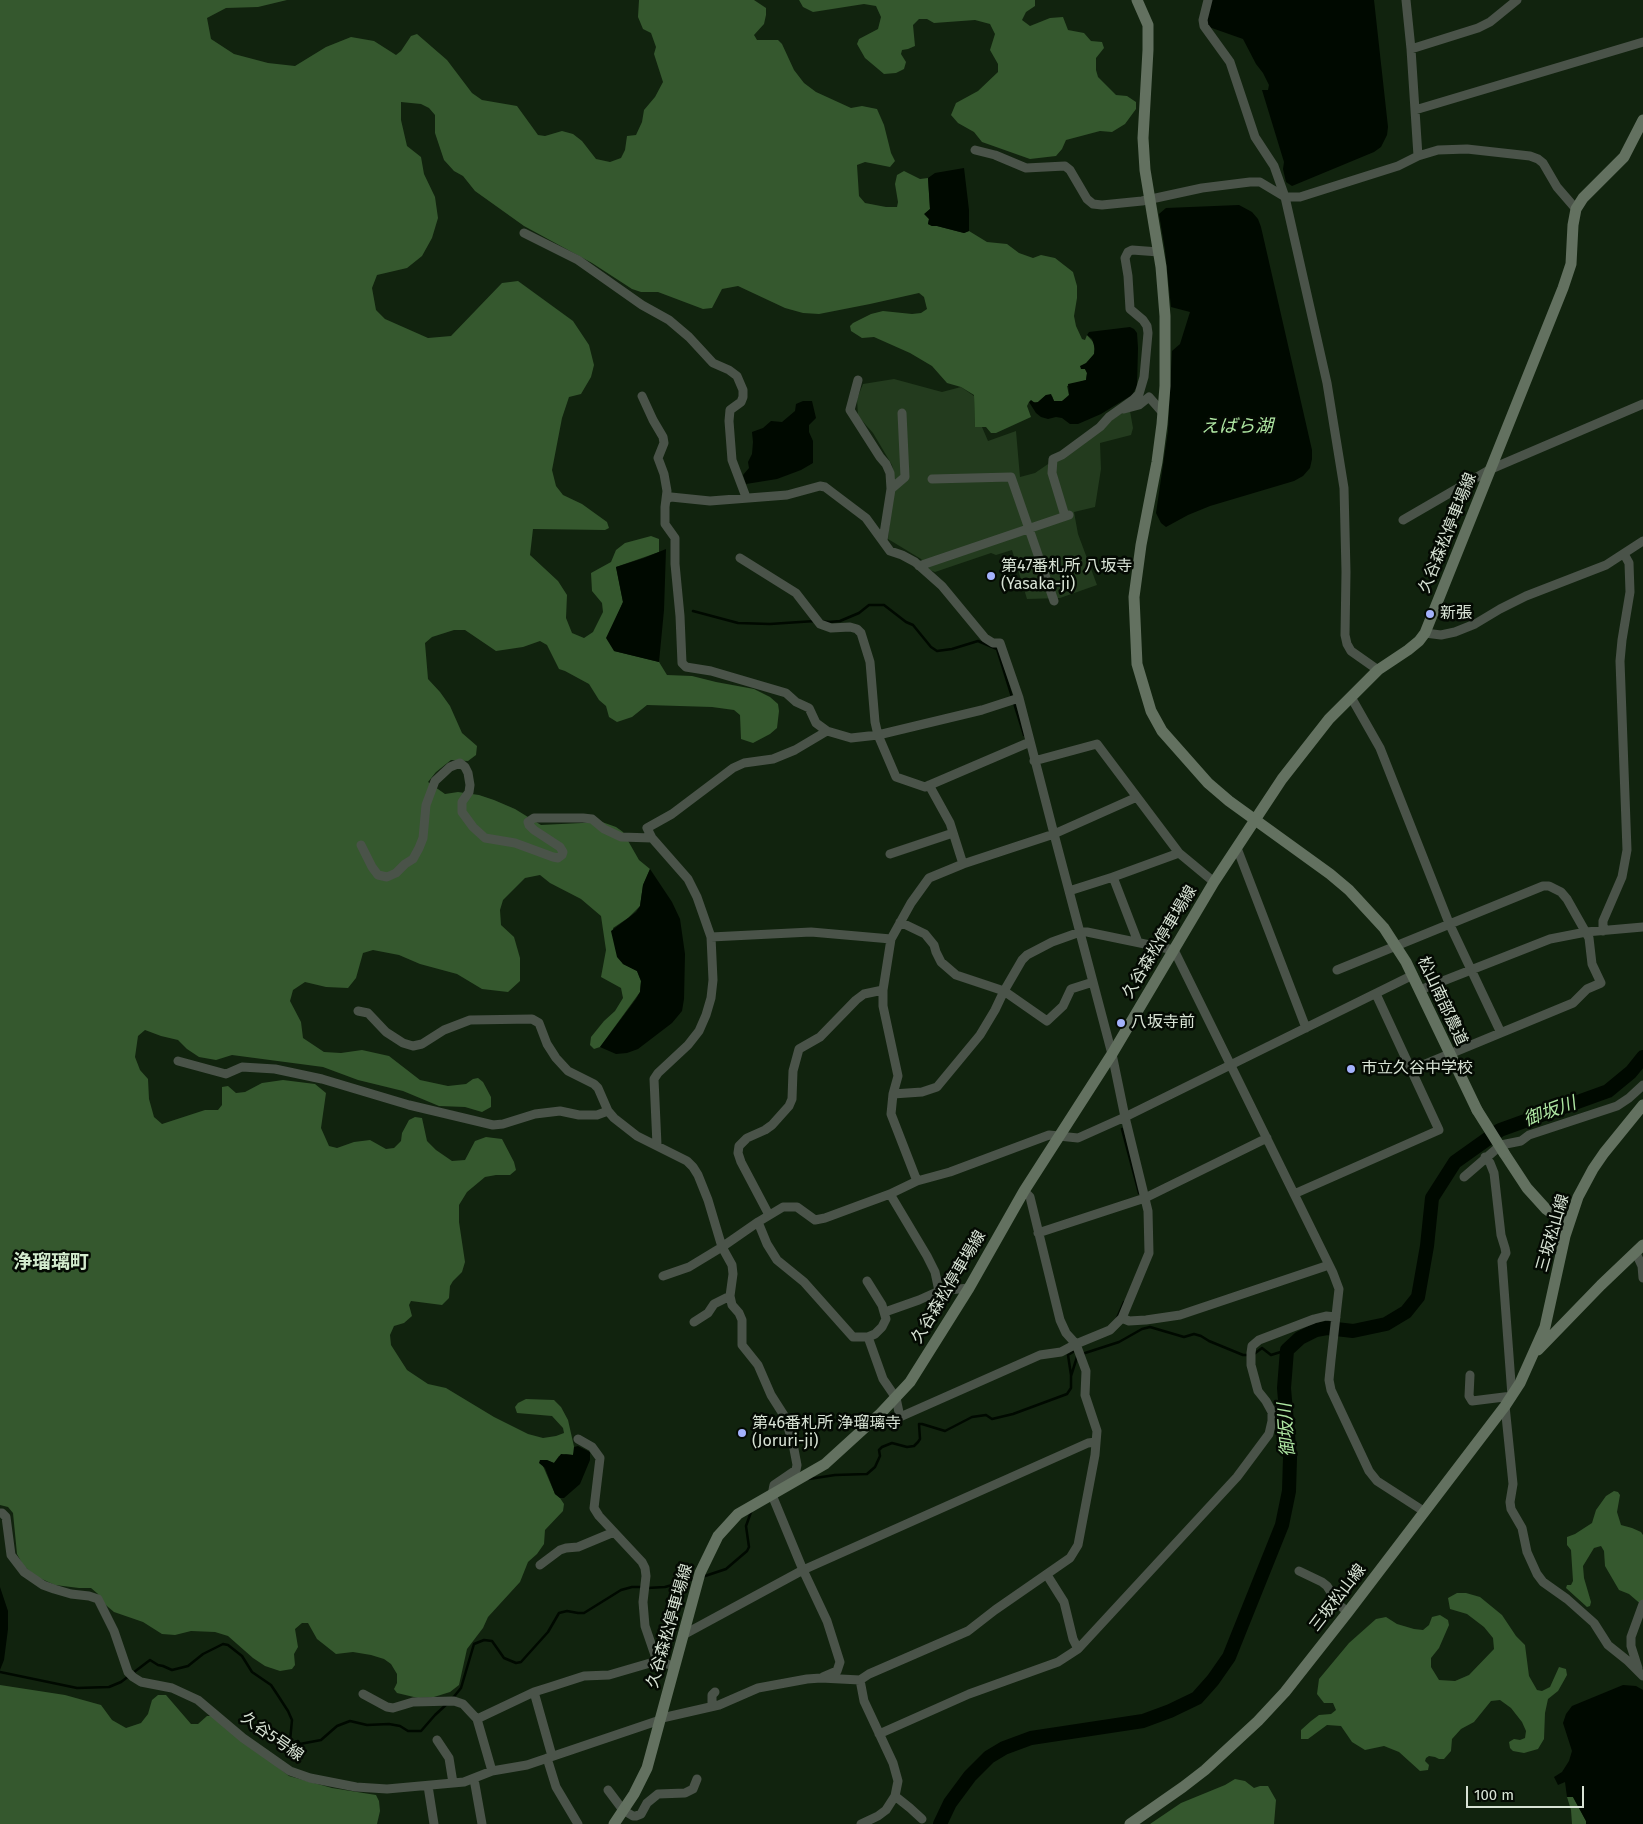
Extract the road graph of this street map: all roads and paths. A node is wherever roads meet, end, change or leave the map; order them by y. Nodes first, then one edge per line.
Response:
1 (1137, 0) edge
2 (1208, 0) edge
3 (1406, 0) edge
4 (1517, 0) edge
5 (1643, 42) edge
6 (1411, 49) junction
7 (1415, 110) junction
8 (1643, 120) edge
9 (975, 150) dead end
10 (1418, 156) junction
11 (1285, 197) junction
12 (1151, 199) junction
13 (1576, 209) junction
14 (524, 233) dead end
15 (1159, 252) junction
16 (858, 380) dead end
17 (642, 396) dead end
18 (1643, 404) edge
19 (1117, 412) junction
20 (902, 413) dead end
21 (1163, 413) junction
22 (1491, 469) junction
23 (932, 479) dead end
24 (891, 489) junction
25 (746, 497) junction
26 (667, 499) junction
27 (1403, 520) dead end
28 (1030, 529) junction
29 (883, 540) junction
30 (1643, 540) edge
31 (1624, 554) junction
32 (740, 558) dead end
33 (919, 566) junction
34 (1054, 602) dead end
35 (1425, 633) junction
36 (1378, 670) junction
37 (1351, 697) junction
38 (1018, 698) junction
39 (827, 731) junction
40 (878, 735) junction
41 (1030, 742) junction
42 (1034, 761) junction
43 (929, 785) junction
44 (1137, 797) junction
45 (1254, 820) junction
46 (953, 833) junction
47 (1054, 834) junction
48 (652, 838) junction
49 (361, 845) dead end
50 (1237, 848) junction
51 (890, 854) dead end
52 (1179, 854) junction
53 (963, 864) junction
54 (1113, 878) junction
55 (1214, 882) junction
56 (1069, 891) junction
57 (900, 922) junction
58 (1449, 923) junction
59 (1643, 927) edge
60 (1603, 931) junction
61 (1080, 932) junction
62 (1586, 932) junction
63 (711, 938) junction
64 (891, 939) junction
65 (1138, 942) junction
66 (1396, 945) junction
67 (1174, 950) junction
68 (1337, 970) dead end
69 (1472, 970) junction
70 (1413, 975) junction
71 (1093, 982) junction
72 (883, 990) junction
73 (1420, 990) junction
74 (1004, 991) junction
75 (1376, 994) junction
76 (358, 1011) dead end
77 (1306, 1028) junction
78 (1501, 1033) junction
79 (1112, 1054) junction
80 (1449, 1054) junction
81 (178, 1061) dead end
82 (1230, 1065) junction
83 (1411, 1070) junction
84 (1643, 1085) edge
85 (893, 1094) junction
86 (1643, 1106) edge
87 (608, 1111) junction
88 (1125, 1117) junction
89 (1060, 1136) junction
90 (1267, 1138) junction
91 (657, 1145) junction
92 (1485, 1157) junction
93 (1464, 1177) dead end
94 (917, 1182) junction
95 (1024, 1191) junction
96 (890, 1194) junction
97 (1294, 1194) junction
98 (1145, 1198) junction
99 (769, 1215) junction
100 (1570, 1220) junction
101 (758, 1222) junction
102 (1038, 1233) junction
103 (722, 1247) junction
104 (1639, 1249) edge
105 (1329, 1265) junction
106 (663, 1276) dead end
107 (1643, 1278) edge
108 (867, 1281) dead end
109 (968, 1288) junction
110 (939, 1290) junction
111 (730, 1296) junction
112 (885, 1312) junction
113 (1549, 1314) junction
114 (1122, 1318) junction
115 (1336, 1319) junction
116 (694, 1322) dead end
117 (1565, 1322) junction
118 (868, 1337) junction
119 (1076, 1344) junction
120 (1533, 1356) junction
121 (1470, 1375) dead end
122 (1512, 1396) junction
123 (896, 1398) junction
124 (1505, 1406) junction
125 (578, 1439) dead end
126 (1096, 1442) junction
127 (772, 1495) junction
128 (0, 1512) edge
129 (1425, 1512) junction
130 (614, 1532) junction
131 (540, 1565) dead end
132 (803, 1570) junction
133 (1300, 1571) dead end
134 (1047, 1575) junction
135 (1643, 1604) edge
136 (1348, 1612) junction
137 (682, 1635) junction
138 (1078, 1649) junction
139 (656, 1661) junction
140 (674, 1666) junction
141 (1641, 1674) edge
142 (821, 1678) junction
143 (860, 1680) junction
144 (534, 1692) junction
145 (715, 1692) dead end
146 (363, 1694) dead end
147 (712, 1706) junction
148 (478, 1719) junction
149 (660, 1720) junction
150 (879, 1734) junction
151 (437, 1740) dead end
152 (549, 1757) junction
153 (492, 1771) junction
154 (474, 1779) junction
155 (697, 1779) dead end
156 (453, 1783) junction
157 (428, 1786) junction
158 (608, 1790) dead end
159 (895, 1796) junction
160 (623, 1810) junction
161 (922, 1819) dead end
162 (434, 1824) edge
163 (482, 1824) edge
164 (578, 1824) edge
165 (614, 1824) edge
166 (861, 1824) edge
167 (1130, 1824) edge

1 - 12 main road, 松山南部農道
2 - 11 street
3 - 6 street
4 - 6 street
5 - 7 street
6 - 7 street
7 - 10 street
8 - 13 main road, 久谷森松停車場線
9 - 12 street
10 - 11 street
10 - 13 street
11 - 12 street
11 - 36 street
12 - 15 main road, 松山南部農道
13 - 22 main road, 久谷森松停車場線
14 - 25 street
15 - 19 street
15 - 21 main road, 松山南部農道
16 - 24 street
17 - 26 street
18 - 22 street
19 - 21 street
19 - 28 street
20 - 24 street
21 - 45 main road, 松山南部農道
22 - 27 street
22 - 35 main road, 久谷森松停車場線
23 - 28 street
24 - 29 street
25 - 26 street
25 - 29 street
26 - 39 street
28 - 33 street
28 - 34 street
29 - 33 street
30 - 31 street
31 - 35 street
31 - 60 street
32 - 40 street
33 - 38 street
35 - 36 main road, 久谷森松停車場線
36 - 37 main road, 久谷森松停車場線
37 - 45 main road, 久谷森松停車場線
37 - 58 street
38 - 40 street
38 - 41 street
39 - 40 street
39 - 48 street
40 - 43 street
41 - 42 street
41 - 43 street
42 - 44 street
42 - 47 street
43 - 46 street
44 - 47 street
44 - 52 street
45 - 50 main road, 久谷森松停車場線
45 - 66 main road, 松山南部農道
46 - 51 street
46 - 53 street
47 - 53 street
47 - 56 street
48 - 49 street
48 - 63 street
50 - 55 main road, 久谷森松停車場線
50 - 77 street
52 - 54 street
52 - 55 street
53 - 57 street
54 - 56 street
54 - 65 street
55 - 67 main road, 久谷森松停車場線
56 - 61 street
57 - 64 street
57 - 74 street
58 - 62 street
58 - 66 street
58 - 69 street
59 - 60 street
60 - 62 street
61 - 65 street
61 - 71 street
61 - 74 street
62 - 69 street
62 - 78 street
63 - 64 street
63 - 91 street
64 - 72 street
65 - 67 street
66 - 68 street
66 - 70 main road, 松山南部農道
67 - 79 main road, 久谷森松停車場線
67 - 82 street
69 - 73 street
69 - 78 street
70 - 73 main road, 松山南部農道
70 - 75 street
71 - 74 street
71 - 79 street
72 - 85 street
72 - 99 street
73 - 80 main road, 松山南部農道
74 - 85 street
75 - 77 street
75 - 83 street
76 - 87 street
77 - 82 street
78 - 80 street
79 - 88 street
79 - 89 main road, 久谷森松停車場線
80 - 83 street
80 - 100 main road, 松山南部農道, bridge
81 - 87 street
82 - 88 street
82 - 90 street
83 - 97 street
84 - 92 street
85 - 94 street
86 - 100 main road, 三坂松山線
87 - 91 street
88 - 89 street
88 - 98 street
89 - 94 street
89 - 95 main road, 久谷森松停車場線
90 - 97 street
90 - 98 street
91 - 103 street
92 - 93 street
92 - 122 street
94 - 96 street
95 - 102 street
95 - 109 main road, 久谷森松停車場線
96 - 99 street
96 - 110 street
97 - 105 street
98 - 102 street
98 - 114 street
99 - 101 street
100 - 113 main road, 三坂松山線
101 - 103 street
101 - 118 street
102 - 119 street
103 - 106 street
103 - 111 street
104 - 107 street
104 - 117 main road, 三坂松山線
105 - 114 street
105 - 115 street
108 - 112 street
109 - 110 street
109 - 123 main road, 久谷森松停車場線
110 - 112 street
111 - 116 street
111 - 127 street
112 - 118 street
113 - 117 main road
113 - 120 main road, 三坂松山線
114 - 119 street
115 - 129 street
115 - 138 street
117 - 120 main road, 三坂松山線
118 - 123 street
119 - 123 street
119 - 126 street
120 - 122 main road, 三坂松山線
121 - 122 street
122 - 124 main road, 三坂松山線
123 - 127 main road, 久谷森松停車場線
124 - 129 main road, 三坂松山線
124 - 141 street
125 - 130 street
126 - 132 street
126 - 134 street
127 - 132 street
127 - 137 main road, 久谷森松停車場線
128 - 157 street, 久谷5号線
129 - 136 main road, 三坂松山線
130 - 131 street
130 - 139 street
132 - 137 street
132 - 142 street
133 - 136 street
134 - 138 street
134 - 143 street
135 - 141 street
136 - 167 main road, 三坂松山線
137 - 140 main road, 久谷森松停車場線
138 - 150 street
139 - 140 street
139 - 144 street
140 - 149 main road, 久谷森松停車場線
142 - 143 street, 久谷5号線
142 - 147 street, 久谷5号線
143 - 150 street
144 - 148 street
144 - 152 street
145 - 147 street
146 - 148 street
147 - 149 street, 久谷5号線
148 - 153 street
149 - 152 street, 久谷5号線
149 - 160 main road, 久谷森松停車場線
150 - 159 street
151 - 156 street
152 - 153 street, 久谷5号線
152 - 164 street
153 - 154 street, 久谷5号線
154 - 156 street, 久谷5号線
154 - 163 street
155 - 160 street
156 - 157 street, 久谷5号線
157 - 162 street
158 - 160 street
159 - 161 street
159 - 166 street
160 - 165 main road, 久谷森松停車場線

